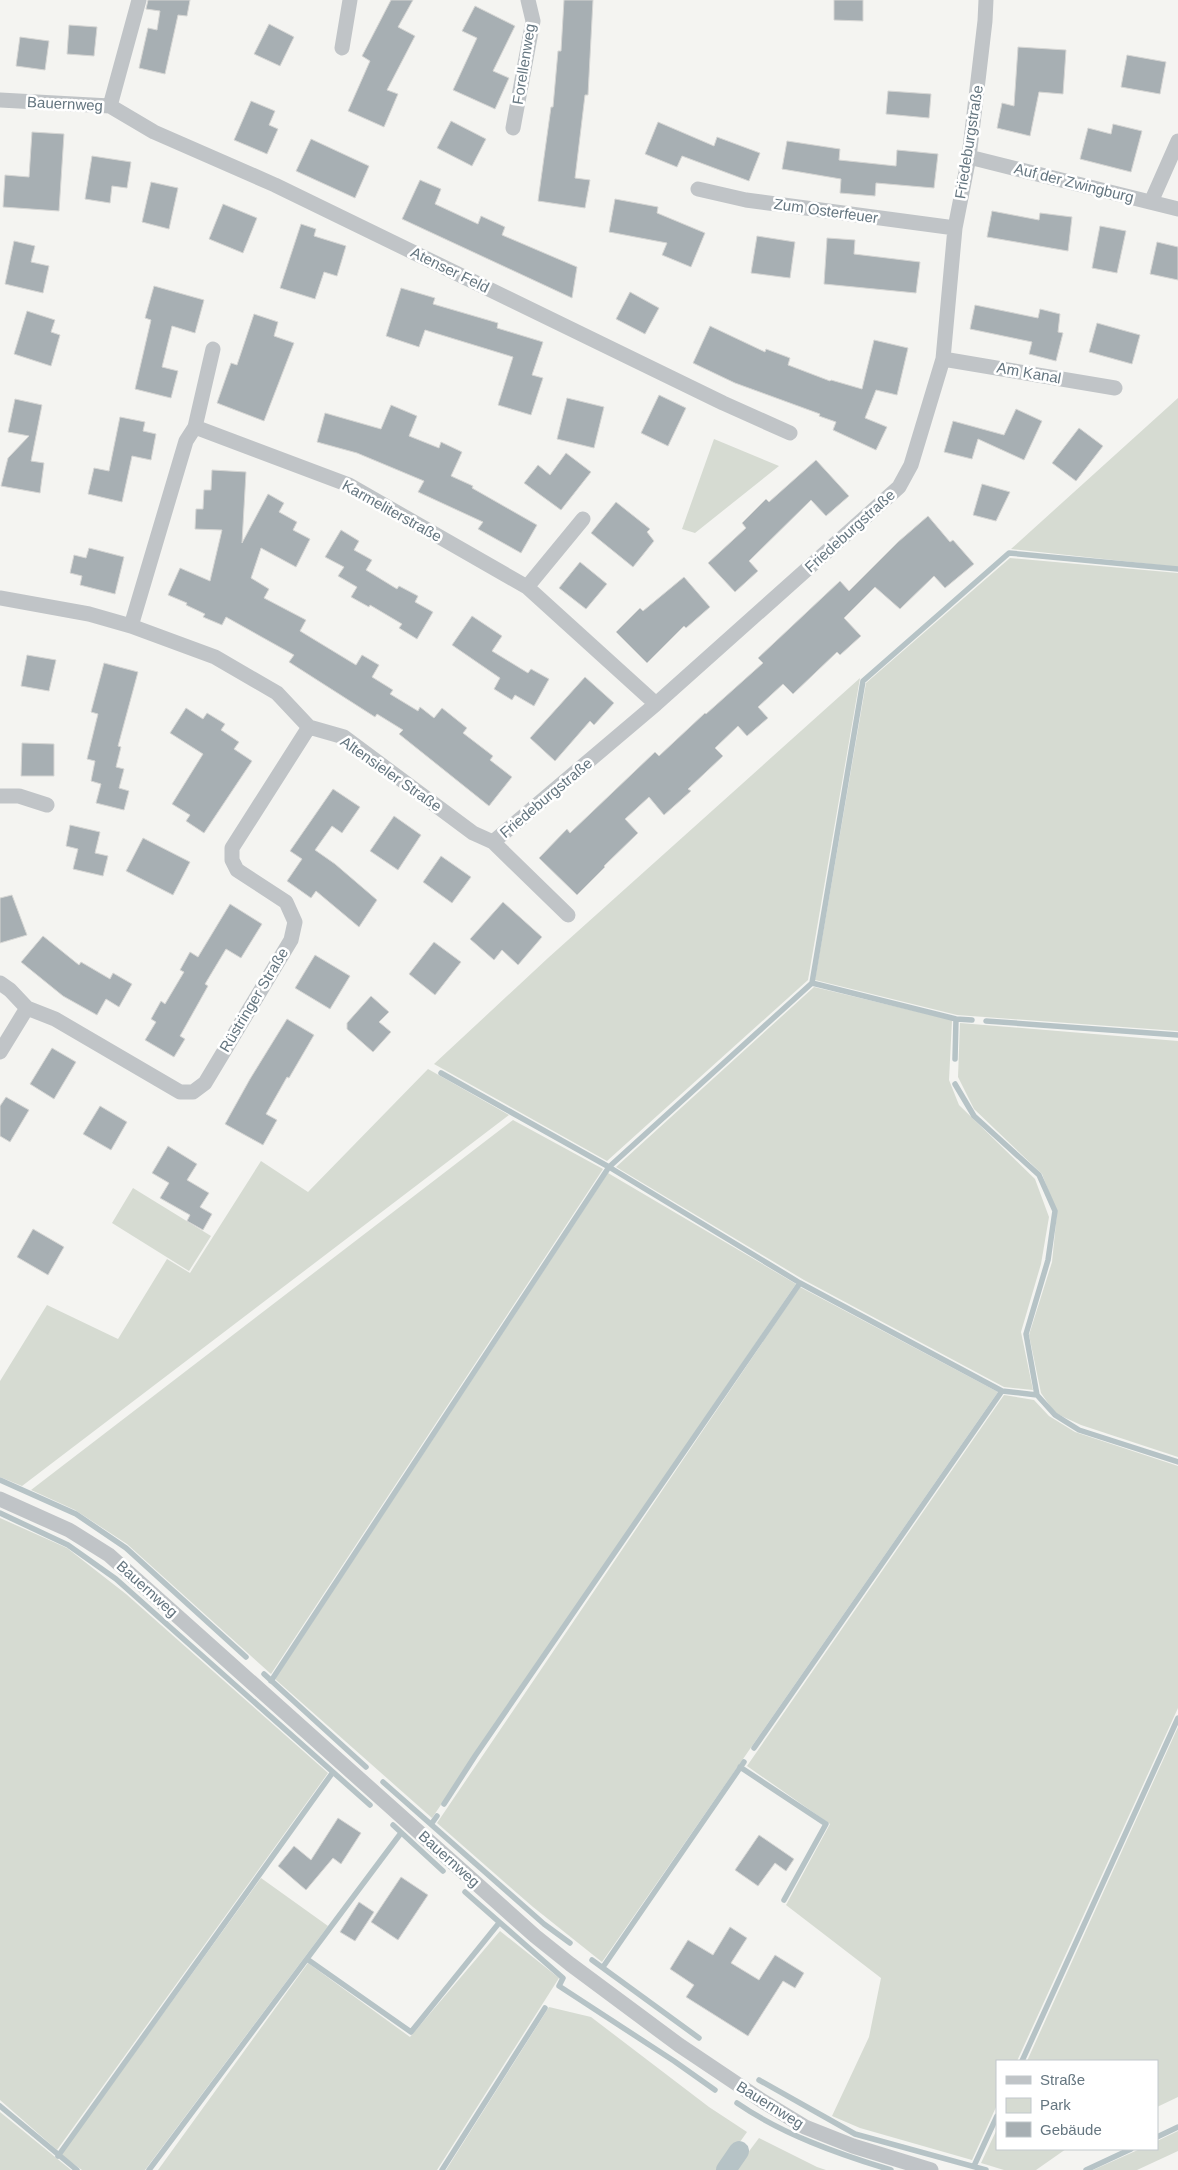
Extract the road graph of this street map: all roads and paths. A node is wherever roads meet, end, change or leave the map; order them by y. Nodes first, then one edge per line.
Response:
1 (139, 0) edge
2 (350, 0) edge
3 (528, 0) edge
4 (986, 0) edge
5 (342, 48) dead end
6 (0, 100) edge
7 (110, 106) junction
8 (514, 128) dead end
9 (1178, 141) edge
10 (970, 157) junction
11 (698, 189) dead end
12 (1151, 202) junction
13 (1178, 209) edge
14 (955, 228) junction
15 (213, 349) dead end
16 (943, 358) junction
17 (1115, 388) dead end
18 (195, 427) junction
19 (790, 433) dead end
20 (583, 519) dead end
21 (526, 587) junction
22 (0, 598) edge
23 (131, 626) junction
24 (656, 704) junction
25 (310, 727) junction
26 (0, 796) edge
27 (47, 805) dead end
28 (493, 842) junction
29 (568, 914) dead end
30 (0, 983) edge
31 (27, 1008) junction
32 (0, 1052) edge
33 (0, 1499) edge
34 (931, 2170) edge

1 - 7 street, Bauernweg
2 - 5 street
3 - 8 street, Forellenweg
4 - 10 street, Friedeburgstraße
6 - 7 street, Bauernweg
7 - 19 street, Atenser Feld
9 - 12 street
10 - 12 street, Auf der Zwingburg
10 - 14 street, Friedeburgstraße
11 - 14 street, Zum Osterfeuer
12 - 13 street, Auf der Zwingburg
14 - 16 street, Friedeburgstraße
15 - 18 street
16 - 17 street, Am Kanal
16 - 24 street, Friedeburgstraße
18 - 21 street, Karmeliterstraße
18 - 23 street
20 - 21 street
21 - 24 street, Karmeliterstraße
22 - 23 street, Altensieler Straße
23 - 25 street, Altensieler Straße
24 - 28 street, Friedeburgstraße
25 - 28 street, Altensieler Straße
25 - 31 street, Rüstringer Straße
26 - 27 street
28 - 29 street, Altensieler Straße
30 - 31 street, Rüstringer Straße
31 - 32 street
33 - 34 street, Bauernweg

